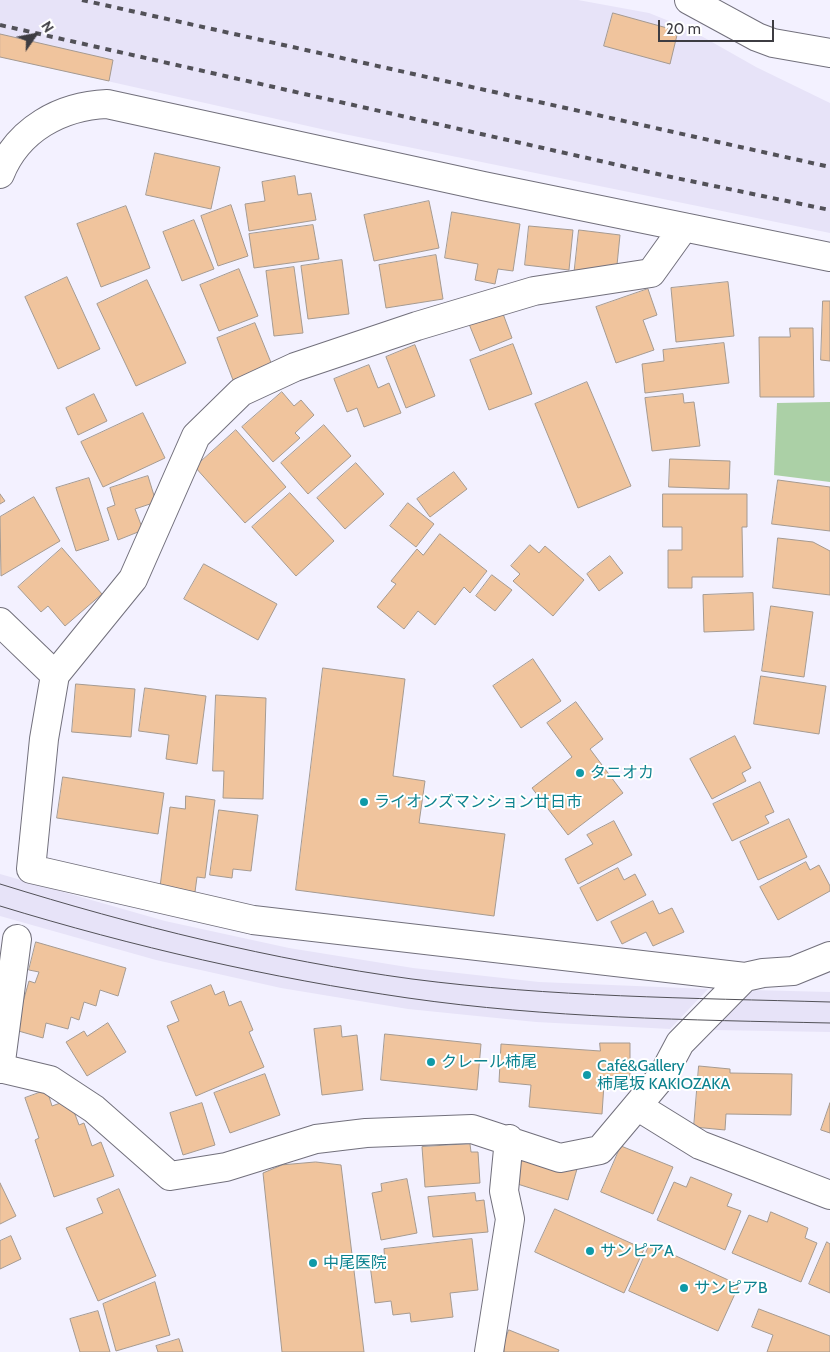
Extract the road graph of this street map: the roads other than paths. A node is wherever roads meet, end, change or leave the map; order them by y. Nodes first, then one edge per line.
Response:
1 (689, 0) edge
2 (830, 53) edge
3 (0, 174) edge
4 (684, 227) junction
5 (830, 257) edge
6 (0, 622) edge
7 (54, 675) junction
8 (17, 939) dead end
9 (830, 956) edge
10 (745, 977) junction
11 (0, 1068) edge
12 (637, 1106) junction
13 (509, 1140) junction
14 (830, 1195) edge
15 (489, 1352) edge

1 - 2 street
3 - 4 street
4 - 5 street
4 - 7 street
6 - 7 street
7 - 10 street
8 - 11 street
9 - 10 street
10 - 12 street
11 - 13 street
12 - 13 street
12 - 14 street
13 - 15 street

